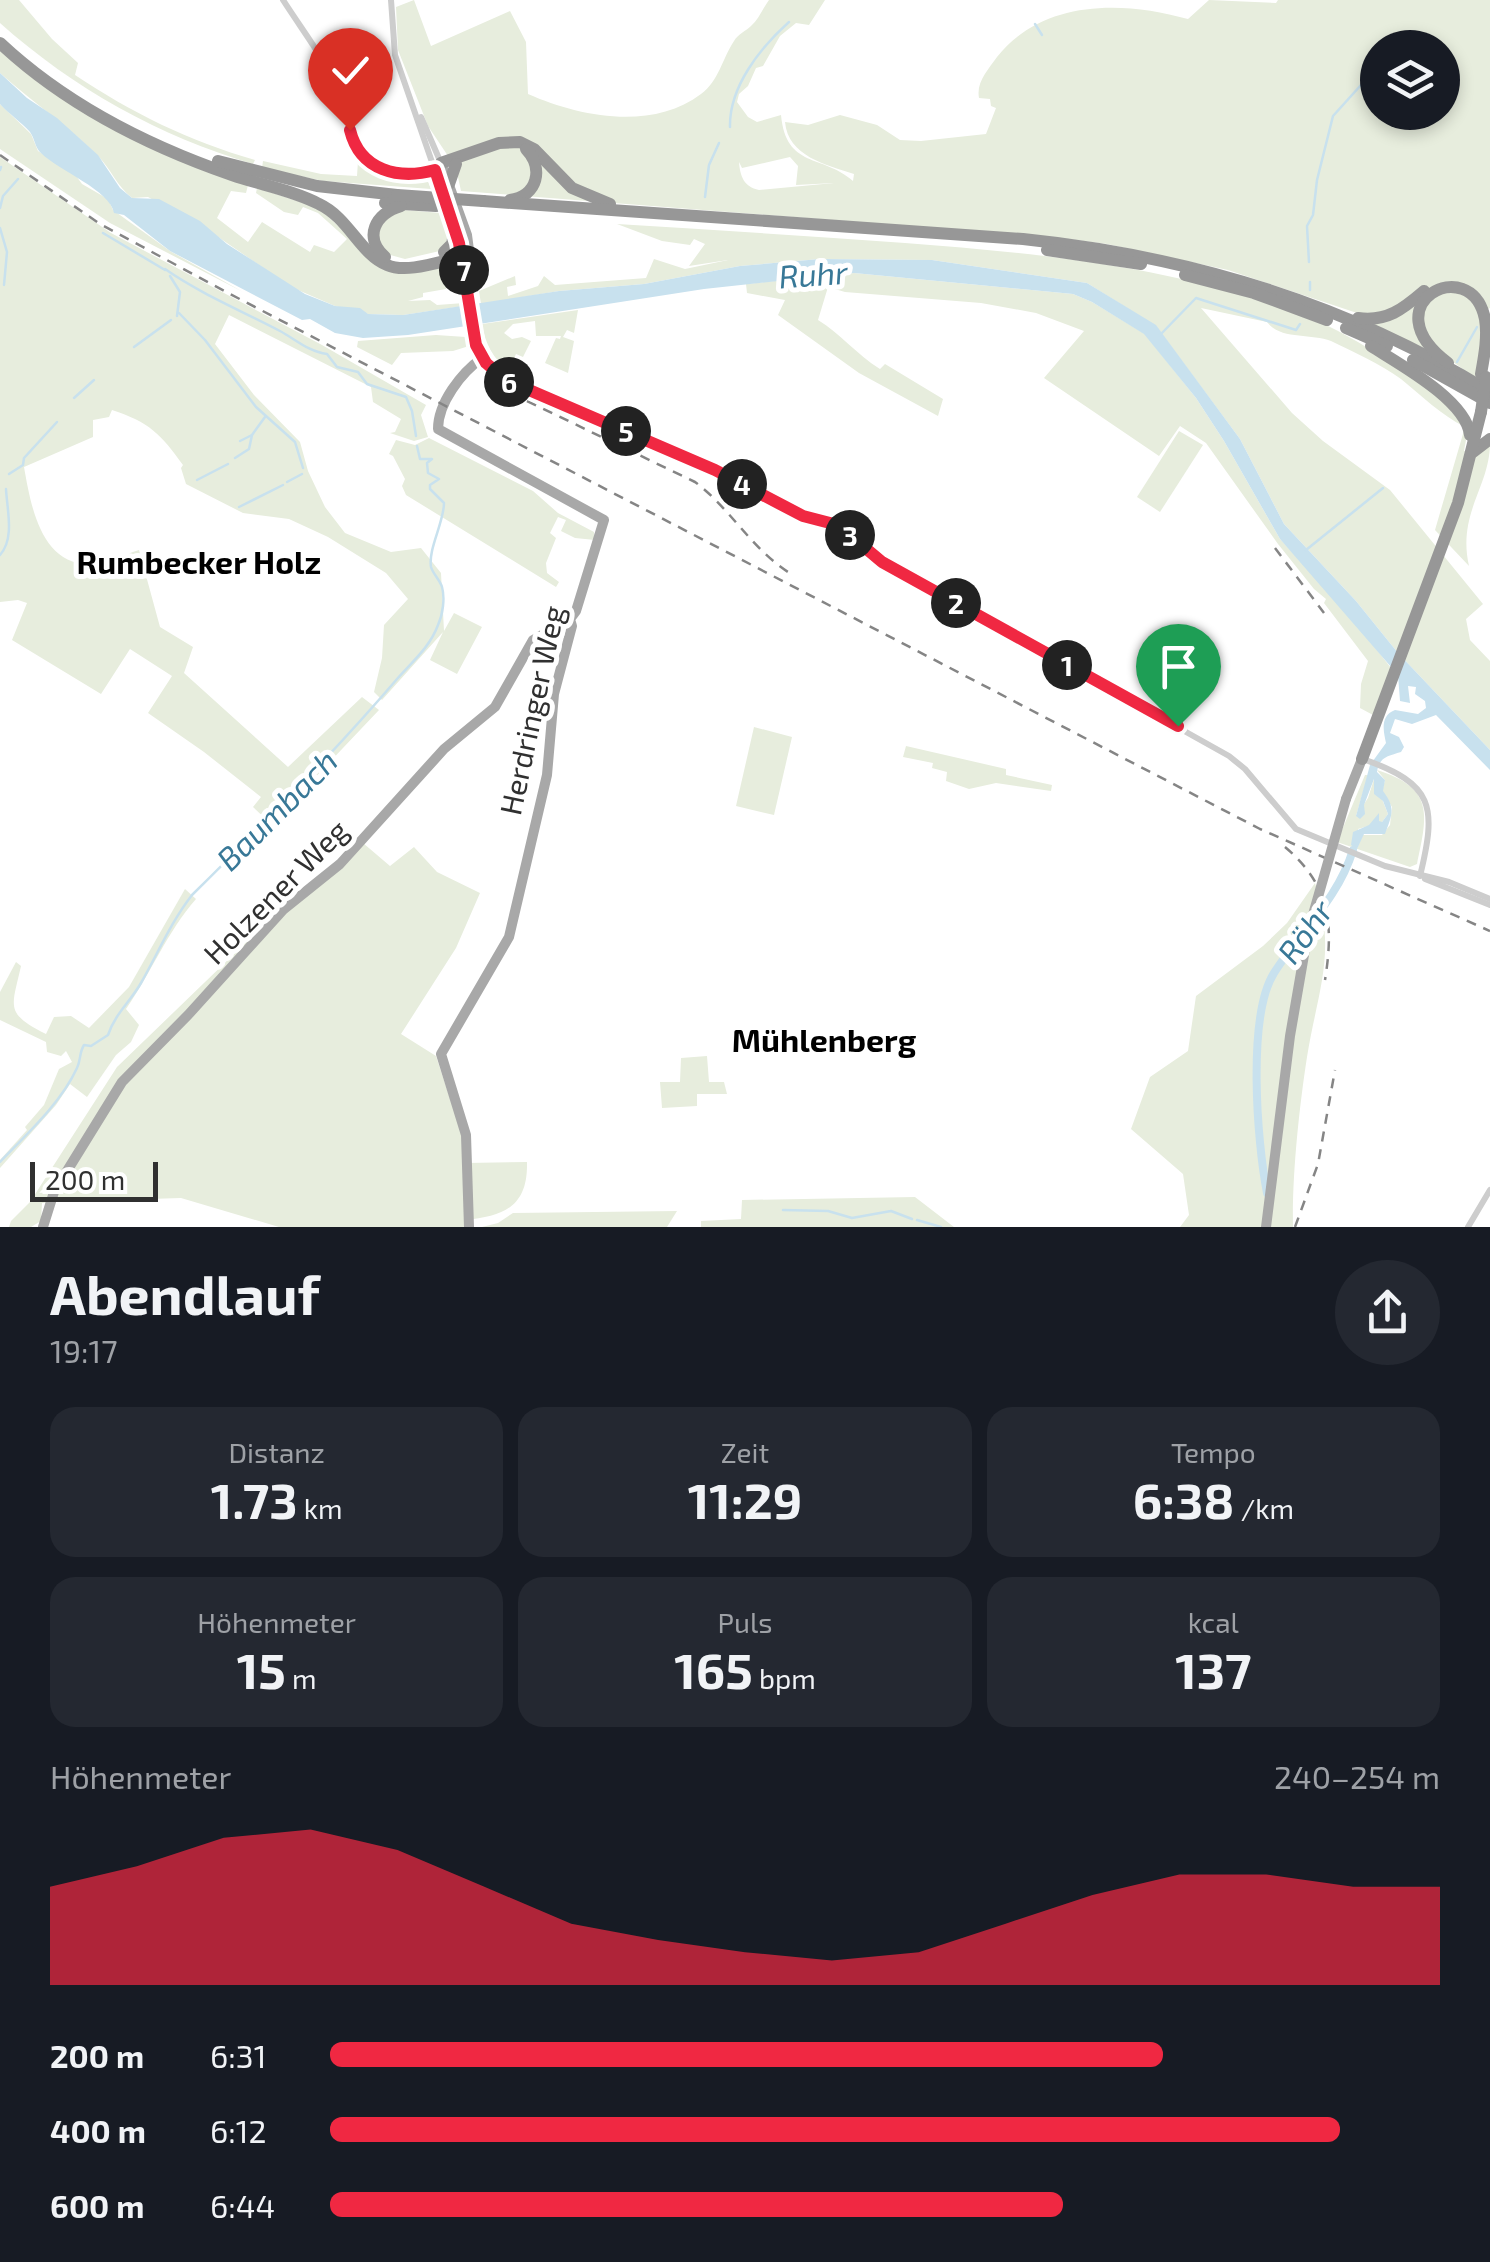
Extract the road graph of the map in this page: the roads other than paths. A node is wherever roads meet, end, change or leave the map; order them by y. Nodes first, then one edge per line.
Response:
1 (283, 0) edge
2 (391, 0) edge
3 (0, 33) edge
4 (0, 43) edge
5 (441, 160) junction
6 (417, 169) junction
7 (400, 174) junction
8 (450, 184) joint
9 (268, 185) junction
10 (402, 200) junction
11 (485, 204) junction
12 (661, 213) junction
13 (454, 228) junction
14 (444, 252) junction
15 (461, 253) junction
16 (472, 299) junction
17 (1307, 307) junction
18 (1490, 318) edge
19 (1490, 348) edge
20 (485, 357) junction
21 (1484, 382) edge
22 (1482, 408) edge
23 (1470, 435) junction
24 (1490, 439) edge
25 (1473, 452) junction
26 (1446, 534) junction
27 (570, 620) junction
28 (1362, 759) junction
29 (1378, 764) junction
30 (1356, 774) junction
31 (1420, 876) junction
32 (1490, 902) edge
33 (1490, 1190) edge
34 (45, 1226) edge
35 (469, 1227) edge
36 (1266, 1227) edge
37 (1468, 1227) edge

1 - 7 street
2 - 5 street
3 - 10 highway
4 - 9 highway
5 - 6 street
5 - 6 street
5 - 7 street
5 - 8 highway
5 - 11 highway
5 - 12 highway
5 - 13 main road
6 - 7 street
8 - 16 main road
9 - 10 highway
9 - 15 highway
10 - 11 highway, bridge
10 - 14 highway
11 - 12 highway
11 - 17 highway
12 - 17 highway
13 - 14 highway
13 - 15 main road
14 - 15 highway
15 - 16 main road
16 - 20 main road
17 - 18 highway
17 - 21 highway
17 - 22 highway
17 - 23 highway
19 - 21 highway
20 - 27 main road, Herdringer Weg
20 - 31 street
21 - 21 highway
21 - 22 highway, bridge
22 - 23 highway
22 - 25 highway
23 - 26 highway
24 - 25 highway
25 - 26 highway
26 - 28 highway
27 - 34 main road, Holzener Weg
27 - 35 main road, Herdringer Weg
28 - 29 street
28 - 30 main road
29 - 30 street
29 - 31 street
30 - 36 main road, bridge
31 - 32 street
33 - 37 street

